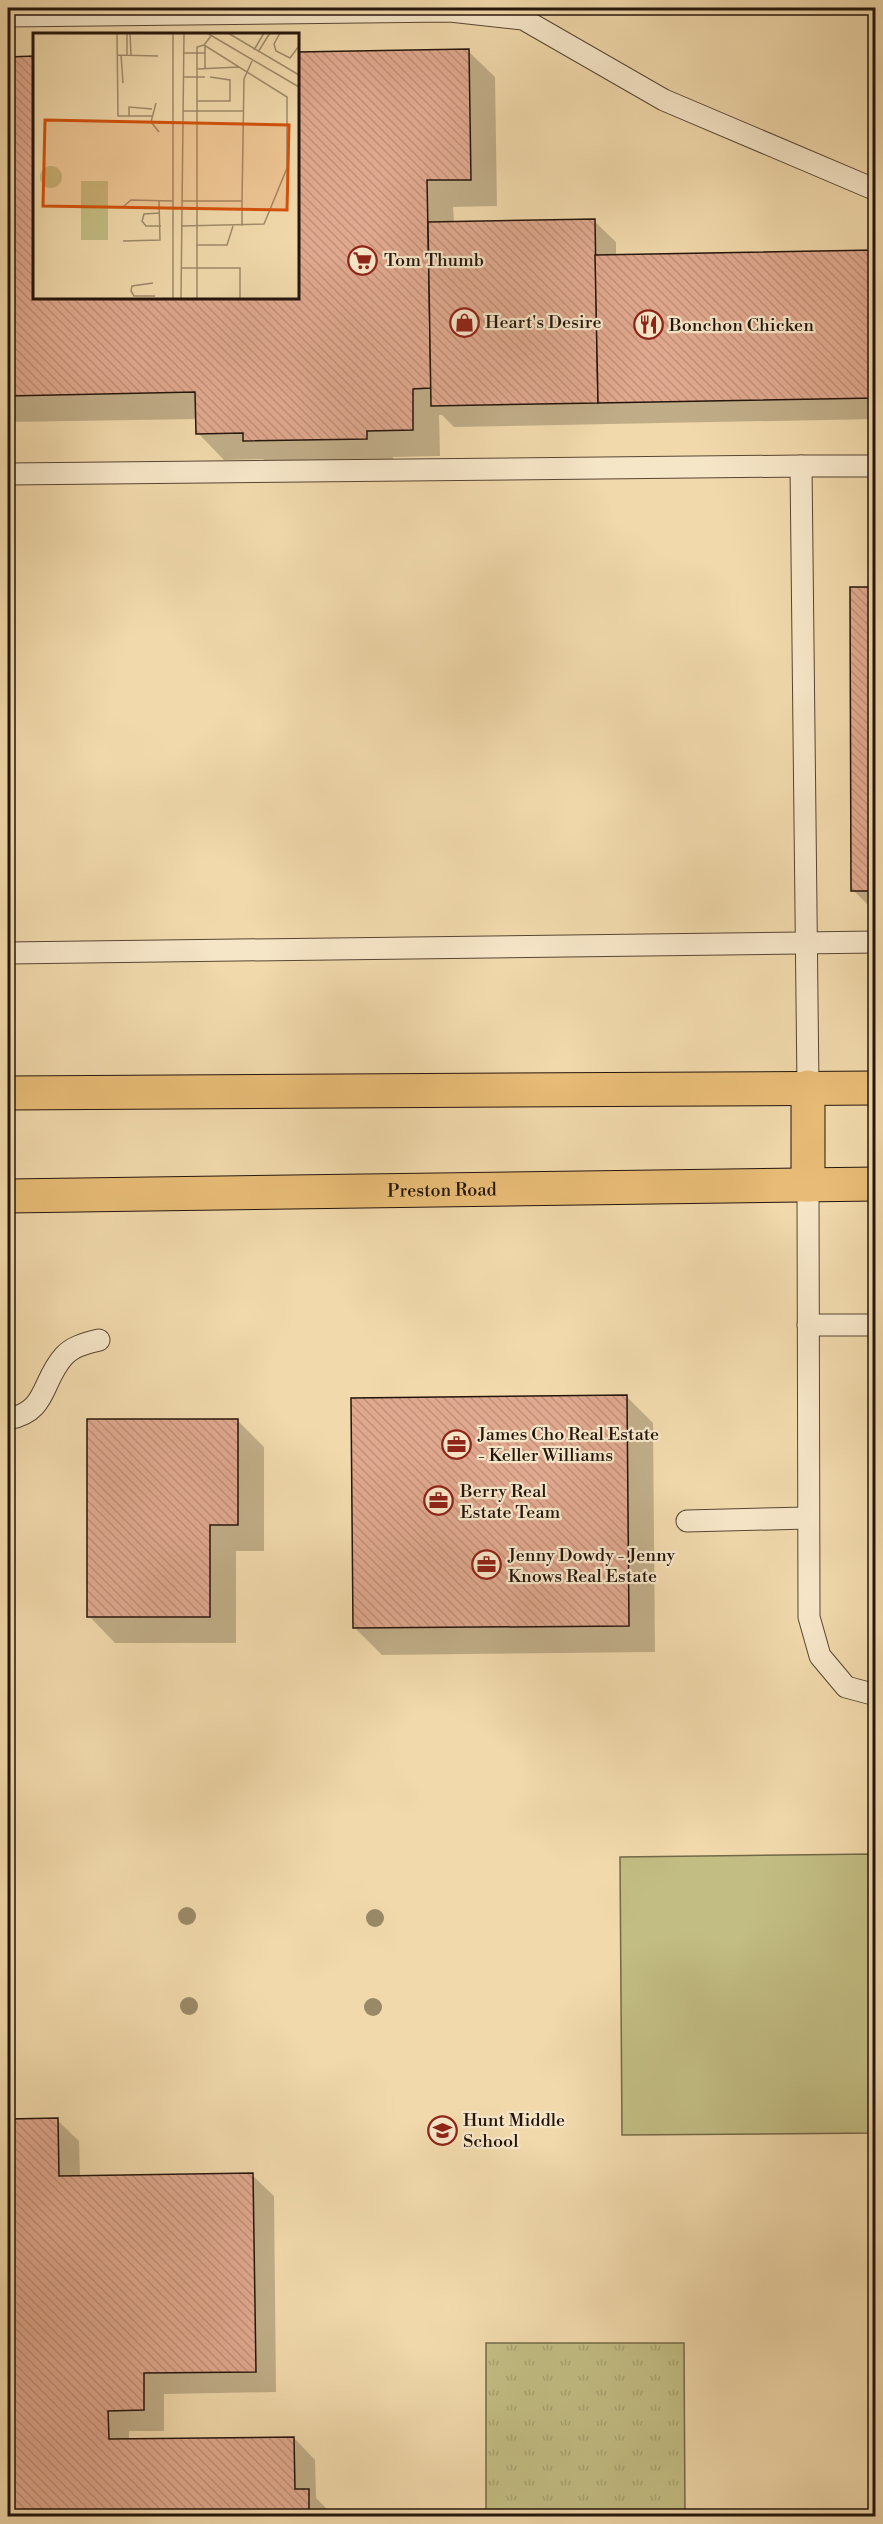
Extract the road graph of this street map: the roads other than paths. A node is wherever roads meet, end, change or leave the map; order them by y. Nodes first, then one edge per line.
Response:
1 (8, 16) edge
2 (876, 190) edge
3 (801, 466) junction
4 (876, 466) edge
5 (8, 474) edge
6 (876, 942) edge
7 (807, 944) junction
8 (8, 953) edge
9 (808, 1087) junction
10 (876, 1088) edge
11 (8, 1093) edge
12 (876, 1184) edge
13 (808, 1185) junction
14 (8, 1196) edge
15 (808, 1325) junction
16 (876, 1325) edge
17 (99, 1340) dead end
18 (8, 1419) edge
19 (807, 1518) junction
20 (687, 1521) dead end
21 (876, 1695) edge

1 - 2 lane
3 - 4 lane
3 - 5 lane
3 - 7 lane
6 - 7 lane
7 - 8 lane
7 - 9 lane
9 - 10 main road
9 - 11 main road
9 - 13 main road
12 - 13 main road, Preston Road
13 - 14 main road, Preston Road
13 - 15 lane
15 - 16 lane
15 - 19 lane
17 - 18 lane
19 - 20 lane
19 - 21 lane

